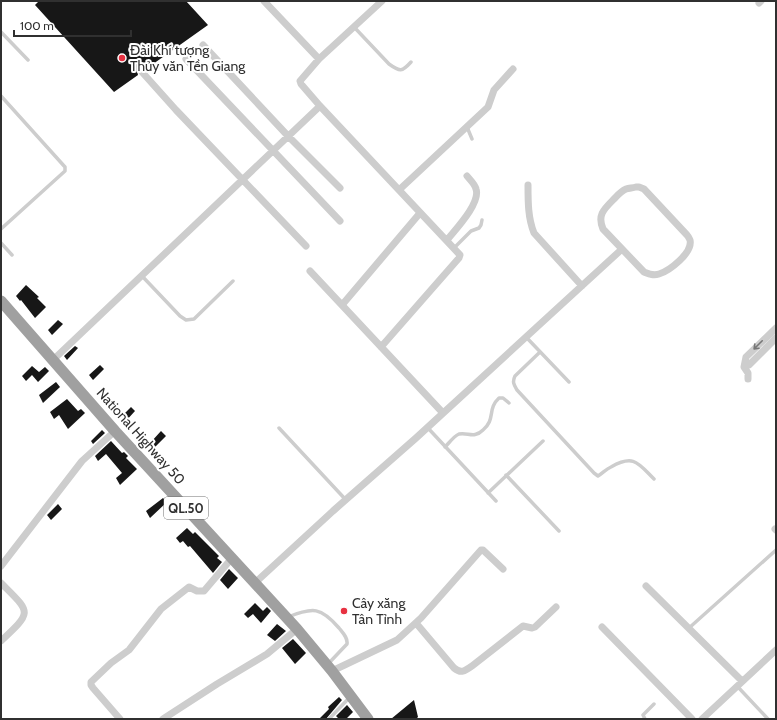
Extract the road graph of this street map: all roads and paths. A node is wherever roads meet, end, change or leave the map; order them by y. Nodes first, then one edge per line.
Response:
1 (264, 1) edge
2 (382, 1) edge
3 (354, 27) junction
4 (1, 32) edge
5 (203, 46) dead end
6 (186, 59) dead end
7 (319, 59) junction
8 (28, 60) dead end
9 (411, 62) dead end
10 (513, 69) dead end
11 (142, 72) dead end
12 (1, 96) edge
13 (5, 101) junction
14 (1, 104) edge
15 (320, 106) junction
16 (466, 126) junction
17 (288, 136) junction
18 (472, 139) dead end
19 (273, 150) junction
20 (467, 176) dead end
21 (242, 179) junction
22 (528, 185) dead end
23 (340, 188) dead end
24 (399, 190) junction
25 (420, 213) junction
26 (482, 220) dead end
27 (340, 221) dead end
28 (1, 229) edge
29 (447, 240) junction
30 (1, 243) edge
31 (306, 246) dead end
32 (454, 248) junction
33 (622, 249) junction
34 (12, 255) dead end
35 (310, 271) dead end
36 (142, 276) junction
37 (233, 281) dead end
38 (582, 286) junction
39 (1, 301) edge
40 (342, 305) junction
41 (776, 328) edge
42 (526, 337) junction
43 (776, 338) edge
44 (381, 347) junction
45 (540, 352) junction
46 (53, 360) junction
47 (745, 365) junction
48 (748, 379) dead end
49 (569, 382) dead end
50 (509, 403) dead end
51 (443, 414) junction
52 (279, 428) dead end
53 (428, 428) junction
54 (115, 431) junction
55 (543, 441) dead end
56 (445, 447) junction
57 (506, 476) junction
58 (654, 479) dead end
59 (488, 493) junction
60 (346, 500) junction
61 (496, 501) dead end
62 (559, 531) dead end
63 (776, 550) edge
64 (232, 558) junction
65 (1, 566) edge
66 (503, 569) dead end
67 (256, 582) junction
68 (1, 583) edge
69 (646, 586) dead end
70 (556, 607) dead end
71 (287, 617) junction
72 (416, 623) junction
73 (602, 627) dead end
74 (297, 628) junction
75 (689, 628) junction
76 (1, 641) edge
77 (776, 650) edge
78 (330, 668) junction
79 (739, 684) junction
80 (351, 696) junction
81 (654, 704) dead end
82 (120, 719) edge
83 (163, 719) edge
84 (329, 719) edge
85 (368, 719) edge
86 (645, 719) edge
87 (692, 719) edge
88 (702, 719) edge
89 (768, 719) edge

1 - 7 street
2 - 3 street
3 - 7 street
3 - 9 lane
4 - 8 lane
5 - 17 street
6 - 19 street
7 - 15 street
10 - 16 street
11 - 21 street
12 - 13 lane
13 - 14 lane
13 - 28 lane
15 - 17 street
15 - 24 street
16 - 18 lane
16 - 24 street
17 - 19 street
17 - 23 street
19 - 21 street
19 - 27 street
20 - 29 street
21 - 31 street
21 - 36 street
22 - 38 street
24 - 25 street
25 - 29 street
25 - 40 street
26 - 32 lane
29 - 32 street
30 - 34 lane
32 - 44 street
33 - 33 street
33 - 38 street
35 - 40 street
36 - 37 lane
36 - 46 street
38 - 42 street
39 - 46 highway, National Highway 50 / QL.50
40 - 44 street
41 -> 47 street
42 - 45 lane
42 - 51 street
43 - 47 street
44 - 51 street
45 - 49 lane
45 - 58 lane
46 - 54 highway, National Highway 50 / QL.50
47 - 48 street
50 - 56 lane
51 - 53 street
52 - 60 lane
53 - 56 lane
53 - 60 street
54 - 64 highway, National Highway 50 / QL.50
54 - 65 street
55 - 57 lane
56 - 59 lane
57 - 59 lane
57 - 62 lane
59 - 61 lane
60 - 67 street
63 - 75 lane
64 - 67 highway, National Highway 50 / QL.50
64 - 82 street
66 - 72 street
67 - 71 highway, National Highway 50 / QL.50
68 - 76 street
69 - 75 street
70 - 72 street
71 - 74 highway, National Highway 50 / QL.50
71 - 78 lane
72 - 78 street
73 - 87 street
74 - 78 highway, National Highway 50 / QL.50
74 - 83 street
75 - 79 street
77 - 79 street
78 - 80 highway, National Highway 50 / QL.50
79 - 88 street
79 - 89 lane
80 - 84 lane
80 - 85 highway, National Highway 50 / QL.50
81 - 86 lane

